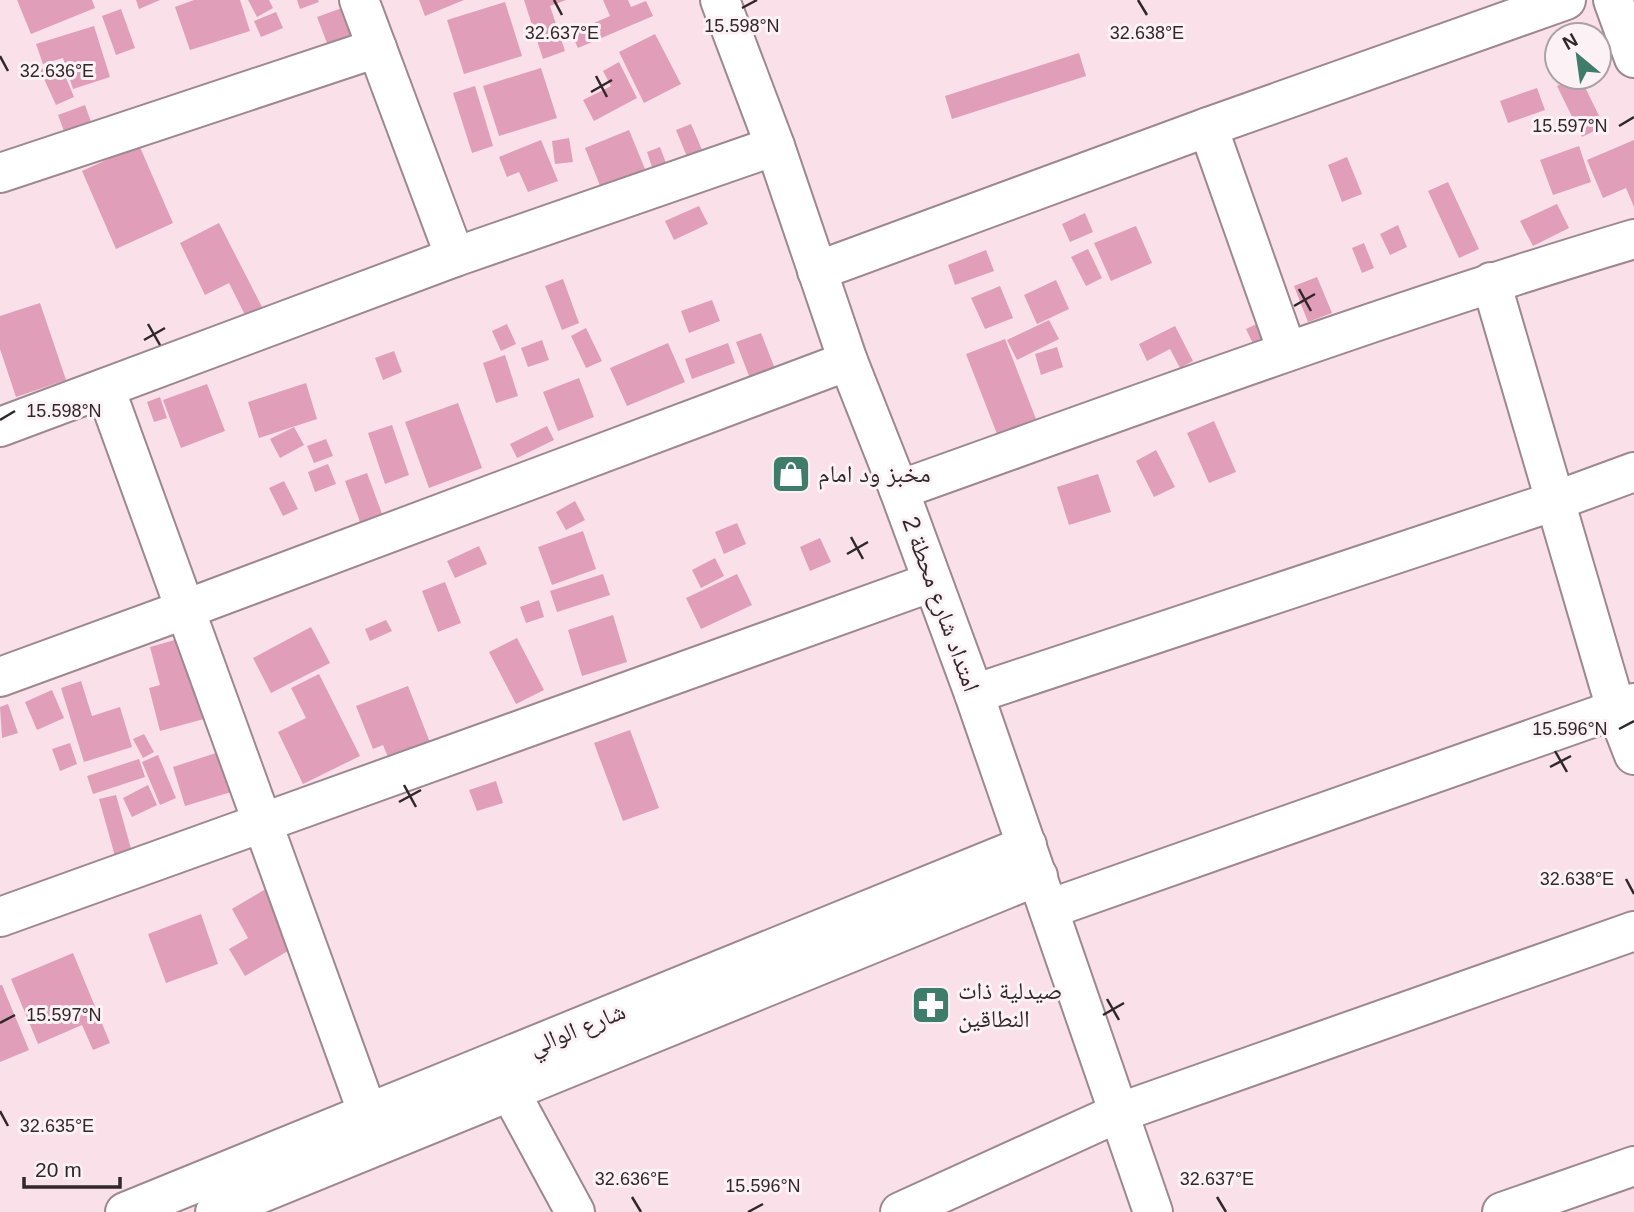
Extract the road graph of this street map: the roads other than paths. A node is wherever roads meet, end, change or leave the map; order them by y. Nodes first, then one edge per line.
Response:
1 (359, 0) edge
2 (720, 0) edge
3 (1613, 0) edge
4 (1550, 3) edge
5 (377, 48) junction
6 (1634, 58) edge
7 (1208, 127) junction
8 (775, 146) junction
9 (0, 173) edge
10 (1634, 239) edge
11 (455, 257) junction
12 (817, 271) junction
13 (1491, 282) junction
14 (1287, 351) junction
15 (848, 361) junction
16 (105, 388) junction
17 (0, 427) edge
18 (1634, 472) edge
19 (899, 490) junction
20 (1556, 501) junction
21 (932, 582) junction
22 (186, 610) junction
23 (0, 677) edge
24 (974, 694) junction
25 (1625, 706) edge
26 (1634, 755) edge
27 (262, 823) junction
28 (1038, 877) junction
29 (0, 917) edge
30 (1634, 931) edge
31 (509, 1090) junction
32 (1118, 1113) junction
33 (368, 1114) junction
34 (1634, 1166) edge
35 (236, 1208) edge
36 (125, 1212) edge
37 (575, 1212) edge
38 (900, 1212) edge
39 (1153, 1212) edge
40 (1502, 1212) edge

1 - 5 street
2 - 8 street, امتداد شارع محطة 2
3 - 6 street
4 - 7 street
5 - 9 street
5 - 11 street
7 - 12 street
7 - 14 street
8 - 11 street
8 - 12 street, امتداد شارع محطة 2
10 - 13 street
11 - 16 street
12 - 15 street, امتداد شارع محطة 2
13 - 14 street
13 - 20 street
14 - 19 street
15 - 19 street, امتداد شارع محطة 2
15 - 22 street
16 - 17 street
16 - 22 street
18 - 20 street
19 - 21 street, امتداد شارع محطة 2
20 - 24 street
20 - 25 street
21 - 24 street, امتداد شارع محطة 2
21 - 27 street
22 - 23 street
22 - 27 street
24 - 28 street, امتداد شارع محطة 2
25 - 26 street
25 - 28 street
27 - 29 street
27 - 33 street
28 - 31 street, شارع الوالي
28 - 32 street, امتداد شارع محطة 2
28 - 33 street, شارع الوالي
30 - 32 street
31 - 35 street, شارع الوالي
31 - 37 street
32 - 38 street
32 - 39 street, امتداد شارع محطة 2
33 - 36 street, شارع الوالي
34 - 40 street

